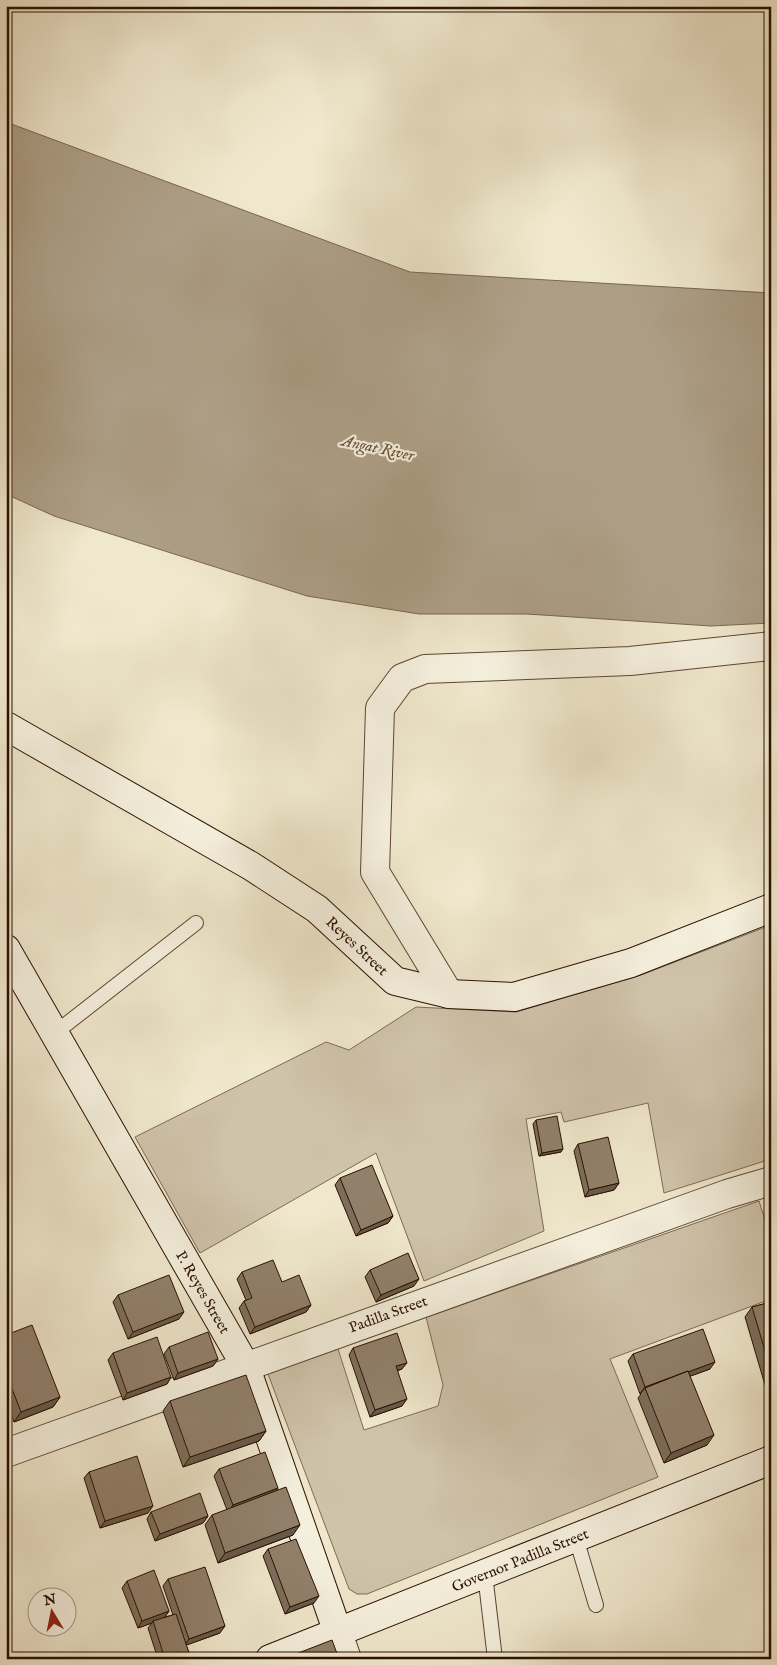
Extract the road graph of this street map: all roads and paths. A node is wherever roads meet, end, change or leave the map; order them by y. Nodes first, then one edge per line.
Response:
1 (771, 646) edge
2 (6, 726) edge
3 (771, 908) edge
4 (196, 923) dead end
5 (6, 950) edge
6 (449, 994) junction
7 (54, 1033) junction
8 (771, 1181) edge
9 (245, 1365) junction
10 (6, 1453) edge
11 (771, 1460) edge
12 (576, 1538) junction
13 (485, 1574) junction
14 (596, 1605) dead end
15 (338, 1633) junction
16 (270, 1659) edge
17 (347, 1659) edge
18 (495, 1659) edge

1 - 6 street
2 - 6 street, Reyes Street
3 - 6 street, Reyes Street
4 - 7 lane
5 - 7 street, P. Reyes Street
7 - 9 street, P. Reyes Street
8 - 9 street, Padilla Street
9 - 10 street, Padilla Street
9 - 15 street, P. Reyes Street
11 - 12 street, Governor Padilla Street
12 - 13 street, Governor Padilla Street
12 - 14 lane
13 - 15 street, Governor Padilla Street
13 - 18 lane
15 - 16 street, Governor Padilla Street
15 - 17 street, P. Reyes Street

